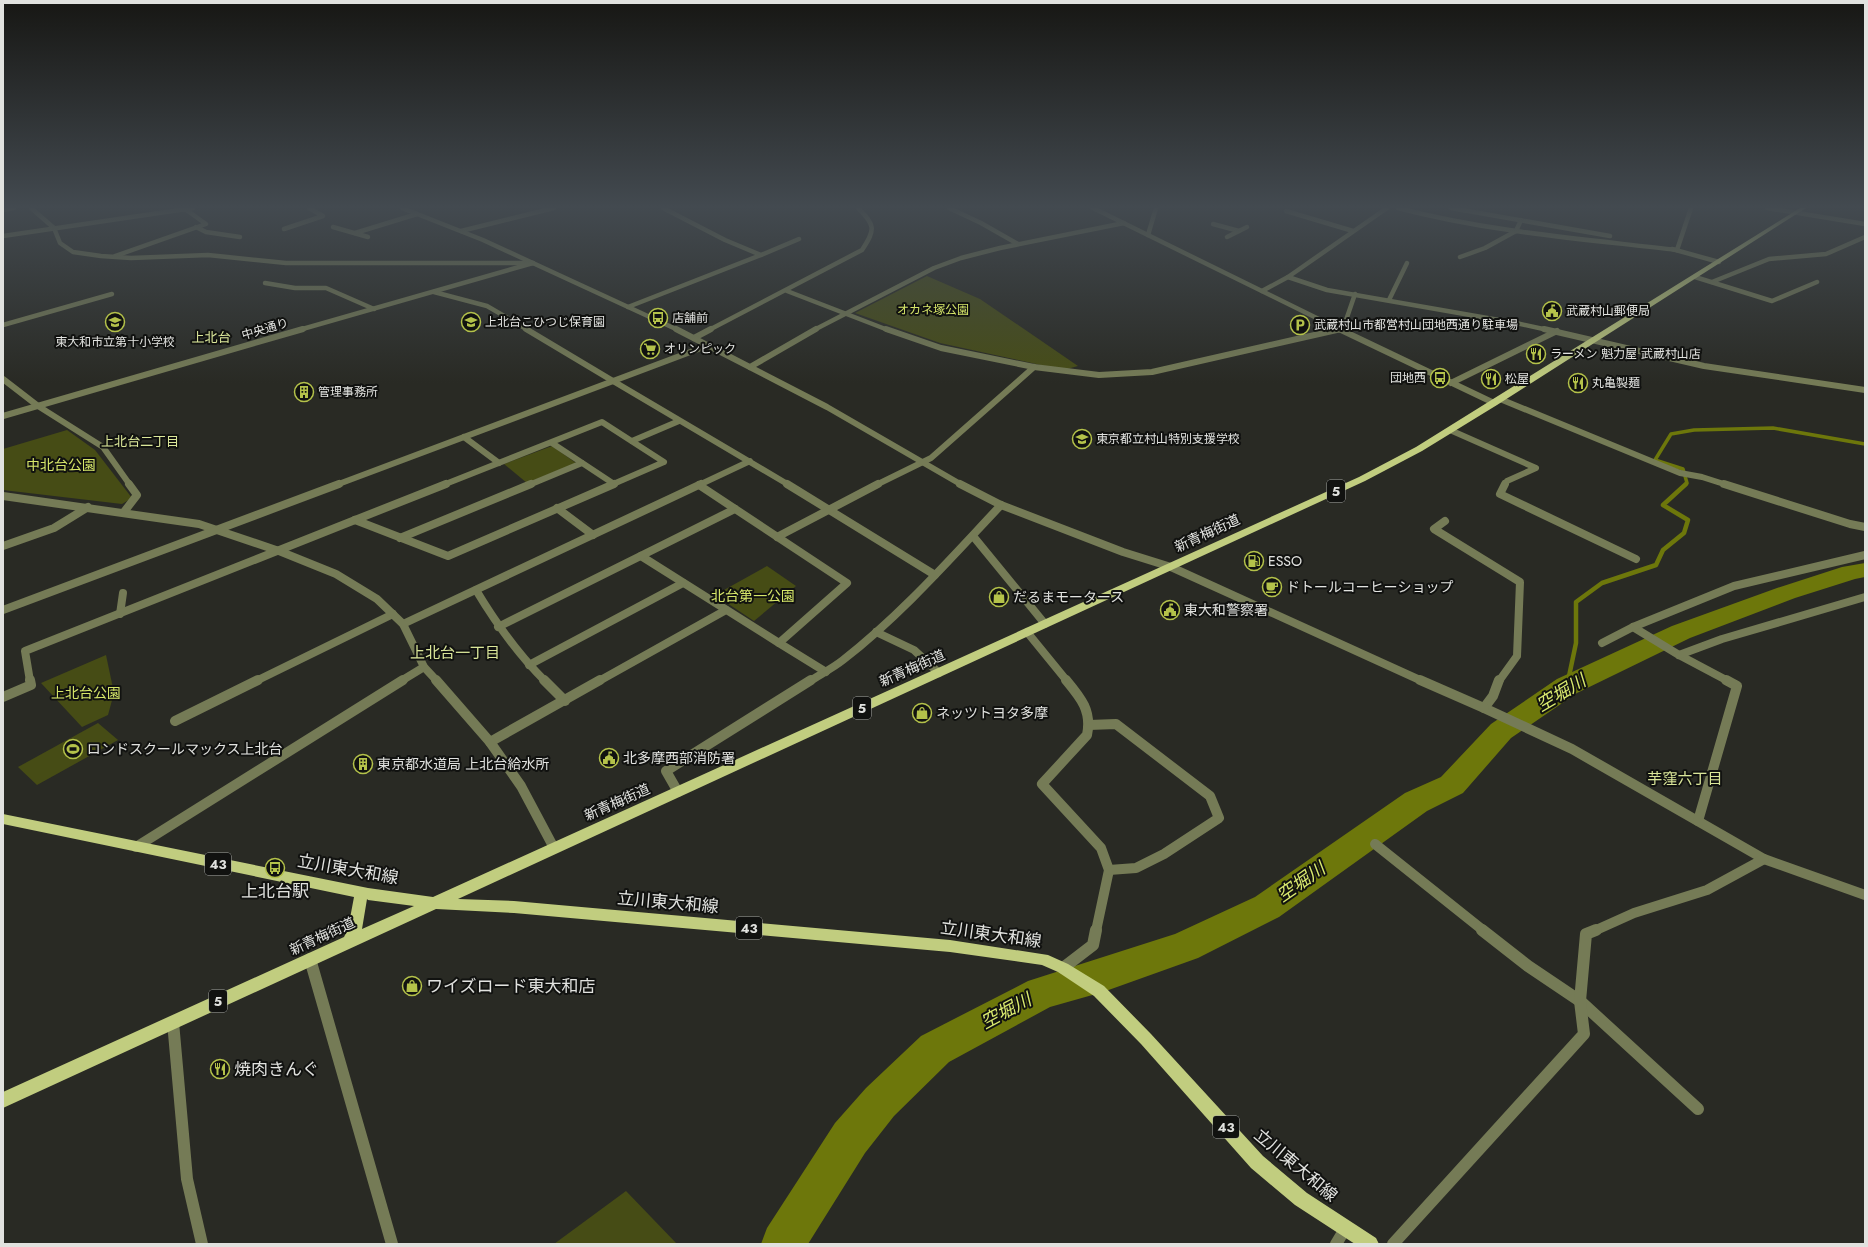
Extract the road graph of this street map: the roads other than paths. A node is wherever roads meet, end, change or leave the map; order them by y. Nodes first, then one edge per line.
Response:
1 (522, 266) edge
2 (540, 266) edge
3 (733, 266) edge
4 (832, 266) edge
5 (939, 266) edge
6 (1212, 266) edge
7 (1303, 266) edge
8 (1405, 266) edge
9 (1712, 266) edge
10 (1751, 266) edge
11 (1288, 277) junction
12 (1695, 277) junction
13 (1712, 282) junction
14 (1817, 282) dead end
15 (265, 283) dead end
16 (787, 291) junction
17 (1262, 291) junction
18 (433, 292) junction
19 (112, 294) dead end
20 (1355, 294) junction
21 (1389, 300) junction
22 (628, 307) junction
23 (374, 308) junction
24 (846, 314) junction
25 (3, 325) edge
26 (1340, 330) junction
27 (1557, 331) junction
28 (694, 338) junction
29 (1595, 340) junction
30 (709, 345) junction
31 (750, 367) junction
32 (1034, 368) junction
33 (3, 380) edge
34 (613, 381) junction
35 (1451, 383) junction
36 (1865, 390) edge
37 (1497, 401) junction
38 (38, 406) junction
39 (3, 416) edge
40 (679, 421) junction
41 (1450, 430) junction
42 (464, 437) junction
43 (632, 441) junction
44 (552, 442) junction
45 (750, 461) junction
46 (922, 462) junction
47 (499, 463) junction
48 (582, 463) junction
49 (614, 484) junction
50 (699, 485) junction
51 (3, 496) edge
52 (1001, 505) junction
53 (88, 507) junction
54 (557, 508) junction
55 (736, 509) junction
56 (828, 509) junction
57 (124, 512) junction
58 (355, 520) junction
59 (1445, 521) dead end
60 (1865, 527) edge
61 (218, 530) junction
62 (594, 535) junction
63 (973, 536) junction
64 (777, 537) junction
65 (400, 538) junction
66 (3, 546) edge
67 (279, 551) junction
68 (1865, 555) edge
69 (641, 556) junction
70 (1636, 559) dead end
71 (1171, 567) junction
72 (935, 575) junction
73 (683, 583) junction
74 (476, 590) junction
75 (123, 593) dead end
76 (1865, 597) edge
77 (3, 610) edge
78 (726, 610) junction
79 (120, 614) junction
80 (393, 614) junction
81 (403, 624) junction
82 (1045, 624) junction
83 (498, 627) junction
84 (1633, 627) junction
85 (876, 632) junction
86 (1027, 632) junction
87 (779, 643) junction
88 (1602, 643) dead end
89 (1679, 655) junction
90 (529, 665) junction
91 (424, 667) junction
92 (826, 672) junction
93 (939, 673) junction
94 (3, 697) edge
95 (565, 701) junction
96 (1484, 708) junction
97 (175, 721) dead end
98 (1089, 725) junction
99 (490, 742) junction
100 (678, 792) junction
101 (3, 819) edge
102 (1698, 821) junction
103 (1375, 844) dead end
104 (136, 847) junction
105 (554, 848) junction
106 (1764, 859) junction
107 (1109, 870) junction
108 (360, 893) junction
109 (1865, 895) edge
110 (434, 903) junction
111 (348, 942) junction
112 (310, 959) junction
113 (1062, 968) junction
114 (1580, 1001) junction
115 (173, 1022) junction
116 (3, 1100) edge
117 (1698, 1109) dead end
118 (1345, 1229) junction
119 (202, 1244) edge
120 (392, 1244) edge
121 (1336, 1244) edge
122 (1370, 1244) edge
123 (1393, 1244) edge

1 - 18 street, 中央通り
2 - 22 street
3 - 22 street
4 - 16 street
5 - 24 street
6 - 17 street
7 - 11 street
8 - 21 street
9 - 12 main road, 新青梅街道 / 5
10 - 13 street
11 - 17 street
11 - 20 street
12 - 13 street
12 - 29 main road, 新青梅街道 / 5
13 - 14 street
15 - 23 street
16 - 24 street
16 - 28 street
17 - 26 street
18 - 23 street, 中央通り
18 - 34 street
19 - 25 street
20 - 21 street
20 - 26 street
21 - 27 street
22 - 28 street
23 - 38 street, 中央通り
24 - 31 street
24 - 32 street
26 - 32 street
26 - 35 street
27 - 29 street
27 - 35 street
28 - 30 street
29 - 36 street
29 - 37 main road, 新青梅街道 / 5
30 - 31 street
30 - 34 street
31 - 46 street
32 - 46 street
33 - 38 street
34 - 40 street
34 - 42 street
35 - 37 street
37 - 41 main road, 新青梅街道 / 5
37 - 60 street
38 - 39 street, 中央通り
38 - 57 street
40 - 43 street
40 - 45 street
41 - 70 street
41 - 71 main road, 新青梅街道 / 5
42 - 47 street
42 - 61 street
43 - 44 street
43 - 49 street
44 - 47 street
44 - 48 street
45 - 50 street
45 - 56 street
46 - 52 street
46 - 56 street
47 - 58 street
48 - 49 street
48 - 65 street
49 - 54 street
50 - 55 street
50 - 62 street
51 - 53 street
52 - 63 street
52 - 71 street
53 - 57 street
53 - 66 street
54 - 62 street
54 - 65 street
55 - 64 street
55 - 69 street
56 - 64 street
56 - 72 street
57 - 61 street
58 - 65 street
58 - 67 street
59 - 96 street
61 - 67 street
61 - 77 street
62 - 74 street
63 - 72 street
63 - 82 street
64 - 87 street
67 - 79 street
67 - 80 street
68 - 84 street
69 - 73 street
69 - 83 street
71 - 82 main road, 新青梅街道 / 5
71 - 96 street
72 - 85 street
73 - 78 street
73 - 90 street
74 - 81 street
74 - 83 street
75 - 79 street
76 - 89 street
78 - 87 street
78 - 95 street
79 - 94 street
80 - 81 street
80 - 97 street
81 - 91 street
82 - 86 main road, 新青梅街道 / 5
83 - 90 street
84 - 88 street
84 - 89 street
85 - 92 street
85 - 93 street
86 - 93 main road, 新青梅街道 / 5
86 - 98 street
87 - 92 street
89 - 102 street
90 - 95 street
91 - 99 street
91 - 104 street
92 - 100 street
93 - 100 main road, 新青梅街道 / 5
95 - 99 street
96 - 102 street
98 - 107 street
98 - 107 street
99 - 105 street
100 - 105 main road, 新青梅街道 / 5
101 - 104 main road, 立川東大和線 / 43
102 - 106 street
103 - 114 street
104 - 108 main road, 立川東大和線 / 43
105 - 110 main road, 新青梅街道 / 5
106 - 109 street
106 - 114 street
107 - 113 street
108 - 110 main road, 立川東大和線 / 43
108 - 111 main road
110 - 111 main road, 新青梅街道 / 5
110 - 113 main road, 立川東大和線 / 43
111 - 112 main road, 新青梅街道 / 5
112 - 115 main road, 新青梅街道 / 5
112 - 120 street
113 - 118 main road, 立川東大和線 / 43
114 - 117 street
114 - 123 street
115 - 116 main road, 新青梅街道 / 5
115 - 119 street
118 - 121 street
118 - 122 main road, 立川東大和線 / 43

